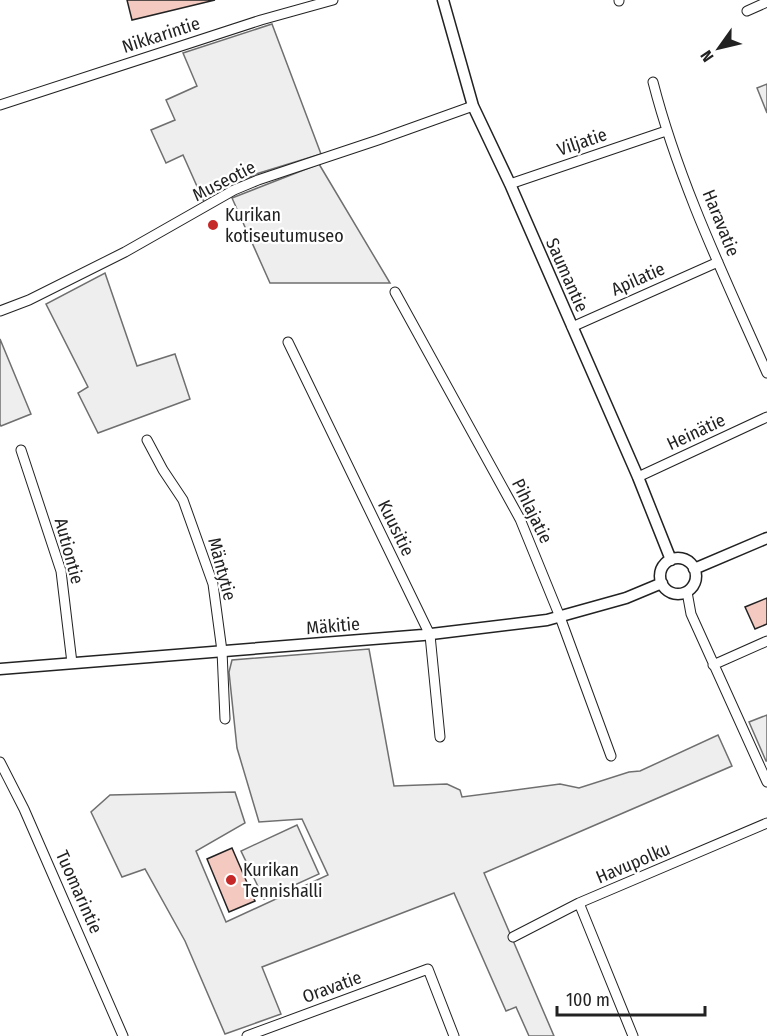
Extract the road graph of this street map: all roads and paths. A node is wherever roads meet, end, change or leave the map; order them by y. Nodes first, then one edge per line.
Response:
1 (333, 0) edge
2 (442, 0) edge
3 (767, 2) edge
4 (747, 11) dead end
5 (653, 82) dead end
6 (0, 105) edge
7 (473, 106) junction
8 (666, 131) junction
9 (510, 184) junction
10 (718, 262) junction
11 (395, 292) dead end
12 (0, 311) edge
13 (572, 327) junction
14 (288, 342) dead end
15 (767, 373) edge
16 (767, 417) edge
17 (147, 440) dead end
18 (21, 450) dead end
19 (638, 477) junction
20 (767, 538) edge
21 (671, 560) junction
22 (694, 569) junction
23 (662, 584) junction
24 (687, 592) junction
25 (560, 617) junction
26 (430, 634) junction
27 (767, 641) edge
28 (222, 651) junction
29 (72, 663) junction
30 (713, 665) junction
31 (0, 669) edge
32 (225, 719) dead end
33 (440, 737) dead end
34 (611, 756) dead end
35 (0, 762) edge
36 (767, 782) edge
37 (767, 823) edge
38 (579, 903) junction
39 (513, 937) dead end
40 (123, 1036) edge
41 (247, 1036) edge
42 (454, 1036) edge
43 (633, 1036) edge

1 - 6 street, Nikkarintie
2 - 7 street, Saumantie
3 - 4 street
5 - 8 street, Haravatie
7 - 9 street, Saumantie
7 - 12 street, Museotie
8 - 9 street, Viljatie
8 - 10 street, Haravatie
9 - 13 street, Saumantie
10 - 13 street, Apilatie
10 - 15 street, Haravatie
11 - 25 street, Pihlajatie
13 - 19 street, Saumantie
14 - 26 street, Kuusitie
16 - 19 street, Heinätie
17 - 28 street, Mäntytie
18 - 29 street, Autiontie
19 - 21 street, Saumantie
20 - 22 street
21 - 22 street
21 - 23 street
22 - 24 street
23 - 24 street
23 - 25 street, Mäkitie
24 - 30 street
25 - 26 street, Mäkitie
25 - 34 street, Pihlajatie
26 - 28 street, Mäkitie
26 - 33 street, Kuusitie
27 - 30 street
28 - 29 street, Mäkitie
28 - 32 street, Mäntytie
29 - 31 street, Mäkitie
30 - 36 street
35 - 40 street, Tuomarintie
37 - 38 street, Havupolku
38 - 39 street, Havupolku
38 - 43 street
41 - 42 street, Oravatie

